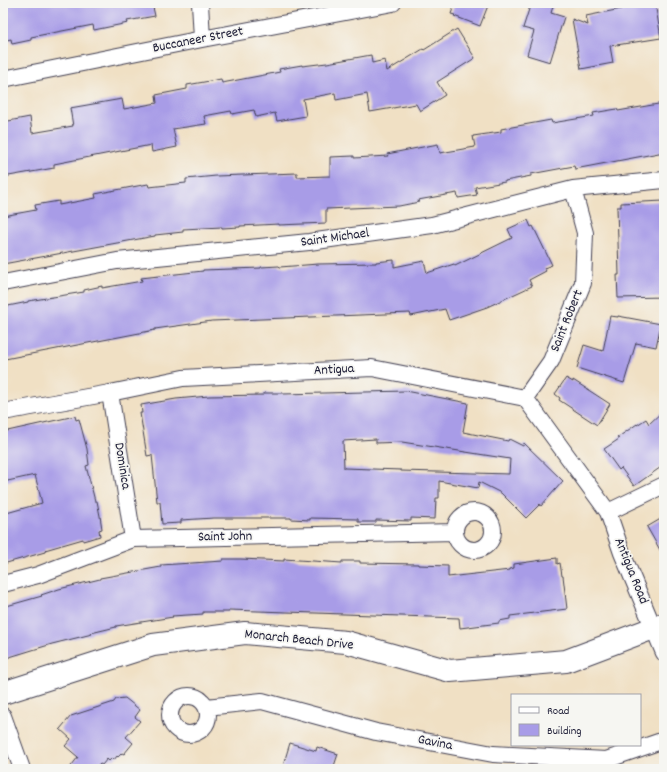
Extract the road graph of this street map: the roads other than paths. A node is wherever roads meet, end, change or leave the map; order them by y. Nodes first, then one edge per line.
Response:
1 (200, 3) edge
2 (393, 3) edge
3 (202, 39) junction
4 (3, 79) edge
5 (664, 180) edge
6 (573, 189) junction
7 (3, 283) edge
8 (110, 393) junction
9 (525, 398) junction
10 (3, 412) edge
11 (664, 485) edge
12 (608, 512) junction
13 (455, 532) dead end
14 (134, 539) junction
15 (3, 584) edge
16 (659, 626) edge
17 (664, 653) edge
18 (3, 693) edge
19 (206, 707) dead end
20 (3, 716) edge
21 (664, 740) edge
22 (22, 769) edge

1 - 3 street
2 - 3 street, Buccaneer Street
3 - 4 street, Buccaneer Street
5 - 6 street, Saint Michael
6 - 7 street, Saint Michael
6 - 9 street, Saint Robert
8 - 9 street, Antigua
8 - 10 street, Antigua
8 - 14 street, Dominica
9 - 12 street
11 - 12 street
12 - 16 street, Antigua Road
13 - 14 street, Saint John
14 - 15 street, Saint John
16 - 17 street, Antigua Road
16 - 18 street, Monarch Beach Drive
19 - 21 street, Gavina
20 - 22 street

